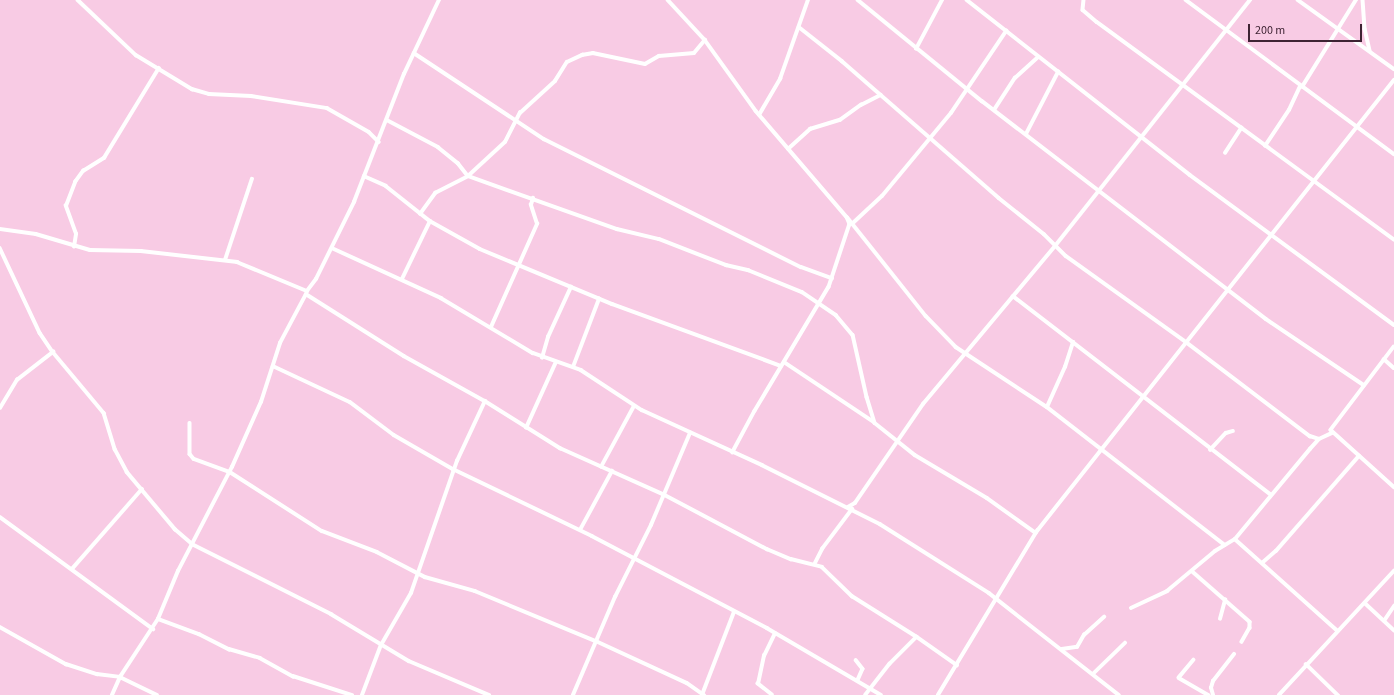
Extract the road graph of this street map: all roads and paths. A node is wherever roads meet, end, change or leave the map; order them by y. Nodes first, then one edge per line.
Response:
1 (78, 0) edge
2 (439, 0) edge
3 (668, 0) edge
4 (808, 0) edge
5 (858, 0) edge
6 (942, 0) edge
7 (967, 0) edge
8 (1084, 0) edge
9 (1186, 0) edge
10 (1250, 0) edge
11 (1298, 0) edge
12 (1356, 0) edge
13 (1364, 0) edge
14 (799, 27) junction
15 (1338, 29) junction
16 (1226, 30) junction
17 (1006, 31) junction
18 (706, 40) junction
19 (916, 49) junction
20 (1370, 50) junction
21 (414, 53) junction
22 (1038, 57) junction
23 (159, 68) junction
24 (1394, 69) edge
25 (1058, 72) junction
26 (1394, 80) edge
27 (1182, 84) junction
28 (1301, 86) junction
29 (968, 90) junction
30 (881, 95) junction
31 (994, 110) junction
32 (759, 115) junction
33 (387, 120) junction
34 (515, 120) junction
35 (1241, 128) junction
36 (1358, 128) junction
37 (1026, 134) junction
38 (1141, 136) junction
39 (930, 138) junction
40 (379, 142) junction
41 (1265, 146) junction
42 (788, 149) junction
43 (1225, 153) dead end
44 (1394, 154) edge
45 (364, 176) junction
46 (468, 176) junction
47 (252, 178) dead end
48 (1315, 181) junction
49 (1098, 189) junction
50 (533, 198) junction
51 (420, 214) junction
52 (847, 217) junction
53 (430, 222) junction
54 (854, 222) junction
55 (0, 229) edge
56 (1273, 235) junction
57 (1394, 239) edge
58 (1054, 246) junction
59 (74, 247) junction
60 (0, 248) edge
61 (332, 248) junction
62 (225, 260) junction
63 (519, 265) junction
64 (832, 278) junction
65 (402, 279) junction
66 (571, 288) junction
67 (1228, 288) junction
68 (307, 292) junction
69 (1013, 296) junction
70 (599, 299) junction
71 (820, 304) junction
72 (1394, 325) edge
73 (491, 327) junction
74 (1073, 342) junction
75 (1186, 342) junction
76 (1394, 347) edge
77 (53, 352) junction
78 (966, 355) junction
79 (542, 358) junction
80 (1384, 359) junction
81 (556, 362) junction
82 (784, 362) junction
83 (272, 366) junction
84 (781, 366) junction
85 (573, 367) junction
86 (1394, 368) edge
87 (1364, 385) junction
88 (1145, 396) junction
89 (485, 401) junction
90 (634, 406) junction
91 (1047, 407) junction
92 (0, 408) edge
93 (190, 423) dead end
94 (875, 423) junction
95 (526, 428) junction
96 (1233, 431) dead end
97 (690, 432) junction
98 (1332, 433) junction
99 (1319, 439) junction
100 (898, 442) junction
101 (1101, 449) junction
102 (1210, 450) junction
103 (733, 452) junction
104 (1359, 456) junction
105 (601, 467) junction
106 (454, 469) junction
107 (612, 471) junction
108 (230, 472) junction
109 (1394, 487) edge
110 (142, 489) junction
111 (663, 494) junction
112 (1270, 494) junction
113 (855, 503) junction
114 (848, 507) junction
115 (852, 509) junction
116 (857, 512) junction
117 (0, 517) edge
118 (580, 530) junction
119 (1036, 533) junction
120 (1235, 539) junction
121 (192, 544) junction
122 (1225, 545) junction
123 (636, 559) junction
124 (815, 563) junction
125 (1262, 563) junction
126 (72, 569) junction
127 (1192, 571) junction
128 (1394, 571) edge
129 (419, 573) junction
130 (996, 599) junction
131 (1225, 600) junction
132 (1364, 604) junction
133 (1394, 606) edge
134 (1131, 608) dead end
135 (734, 612) junction
136 (1104, 617) dead end
137 (158, 619) junction
138 (1220, 619) dead end
139 (1384, 621) junction
140 (0, 627) edge
141 (153, 629) junction
142 (1394, 630) edge
143 (1338, 631) junction
144 (775, 633) junction
145 (917, 637) junction
146 (596, 641) junction
147 (1242, 642) dead end
148 (1125, 643) dead end
149 (381, 645) junction
150 (1062, 649) junction
151 (1234, 654) dead end
152 (856, 660) dead end
153 (1194, 660) dead end
154 (1306, 664) junction
155 (957, 666) junction
156 (1094, 673) junction
157 (120, 677) junction
158 (858, 680) junction
159 (872, 689) junction
160 (112, 695) edge
161 (157, 695) edge
162 (352, 695) edge
163 (362, 695) edge
164 (489, 695) edge
165 (573, 695) edge
166 (703, 695) edge
167 (772, 695) edge
168 (866, 695) edge
169 (881, 695) edge
170 (938, 695) edge
171 (1119, 695) edge
172 (1209, 695) edge
173 (1213, 695) edge
174 (1279, 695) edge
175 (1338, 695) edge

1 - 23 street
2 - 21 street
3 - 18 street
4 - 14 street
5 - 19 street
6 - 19 street
7 - 17 street
8 - 27 street
9 - 16 street
10 - 16 street
11 - 15 street
12 - 15 street
13 - 20 street
14 - 30 street
14 - 32 street
15 - 20 street
15 - 28 street
16 - 27 street
16 - 28 street
17 - 22 street
17 - 29 street
18 - 32 street
18 - 34 street
19 - 29 street
20 - 24 street
21 - 33 street
21 - 34 street
22 - 25 street
22 - 31 street
23 - 40 street
23 - 59 street
25 - 37 street
25 - 38 street
26 - 36 street
27 - 35 street
27 - 38 street
28 - 36 street
28 - 41 street
29 - 31 street
29 - 39 street
30 - 39 street
30 - 42 street
31 - 37 street
32 - 42 street
33 - 40 street
33 - 46 street
34 - 46 street
34 - 64 street
35 - 41 street
35 - 43 street
36 - 44 street
36 - 48 street
37 - 49 street
38 - 49 street
38 - 56 street
39 - 54 street
39 - 58 street
40 - 45 street
41 - 48 street
42 - 52 street
45 - 51 street
45 - 61 street
46 - 50 street
46 - 51 street
47 - 62 street
48 - 56 street
48 - 57 street
49 - 58 street
49 - 67 street
50 - 63 street
50 - 71 street
51 - 53 street
52 - 54 street
52 - 64 street
53 - 63 street
53 - 65 street
54 - 78 street
55 - 59 street
56 - 67 street
56 - 72 street
58 - 69 street
58 - 75 street
59 - 62 street
60 - 77 street
61 - 65 street
61 - 68 street
62 - 68 street
63 - 66 street
63 - 73 street
64 - 71 street
65 - 73 street
66 - 70 street
66 - 79 street
67 - 75 street
67 - 87 street
68 - 83 street
68 - 89 street
69 - 74 street
69 - 78 street
70 - 84 street
70 - 85 street
71 - 82 street
71 - 94 street
73 - 79 street
74 - 88 street
74 - 91 street
75 - 88 street
75 - 99 street
76 - 80 street
77 - 92 street
77 - 110 street
78 - 91 street
78 - 100 street
79 - 81 street
80 - 86 street
80 - 87 street
81 - 85 street
81 - 95 street
82 - 84 street
82 - 94 street
83 - 106 street
83 - 108 street
84 - 103 street
85 - 90 street
87 - 98 street
88 - 101 street
88 - 102 street
89 - 95 street
89 - 106 street
90 - 97 street
90 - 105 street
91 - 101 street
93 - 108 street
94 - 100 street
95 - 105 street
96 - 102 street
97 - 103 street
97 - 111 street
98 - 99 street
98 - 104 street
99 - 112 street
100 - 113 street
100 - 119 street
101 - 119 street
101 - 122 street
102 - 112 street
103 - 114 street
104 - 109 street
104 - 125 street
105 - 107 street
106 - 118 street
106 - 129 street
107 - 111 street
107 - 118 street
108 - 121 street
108 - 129 street
110 - 121 street
110 - 126 street
111 - 123 street
111 - 124 street
112 - 120 street
113 - 114 street
113 - 116 street
114 - 115 street
115 - 116 street
115 - 124 street
116 - 130 street
117 - 126 street
118 - 123 street
119 - 130 street
120 - 122 street
120 - 125 street
121 - 137 street
121 - 149 street
122 - 127 street
123 - 135 street
123 - 146 street
124 - 145 street
125 - 143 street
126 - 141 street
127 - 131 street
127 - 134 street
128 - 132 street
129 - 146 street
129 - 149 street
130 - 150 street
130 - 155 street
131 - 138 street
131 - 147 street
132 - 139 street
132 - 143 street
133 - 139 street
135 - 144 street
135 - 166 street
136 - 150 street
137 - 141 street
137 - 162 street
139 - 142 street
140 - 157 street
141 - 157 street
143 - 154 street
144 - 158 street
144 - 167 street
145 - 155 street
145 - 159 street
146 - 165 street
146 - 166 street
148 - 156 street
149 - 163 street
149 - 164 street
150 - 156 street
151 - 173 street
152 - 158 street
153 - 172 street
154 - 174 street
154 - 175 street
155 - 170 street
156 - 171 street
157 - 160 street
157 - 161 street
158 - 159 street
159 - 168 street
159 - 169 street

